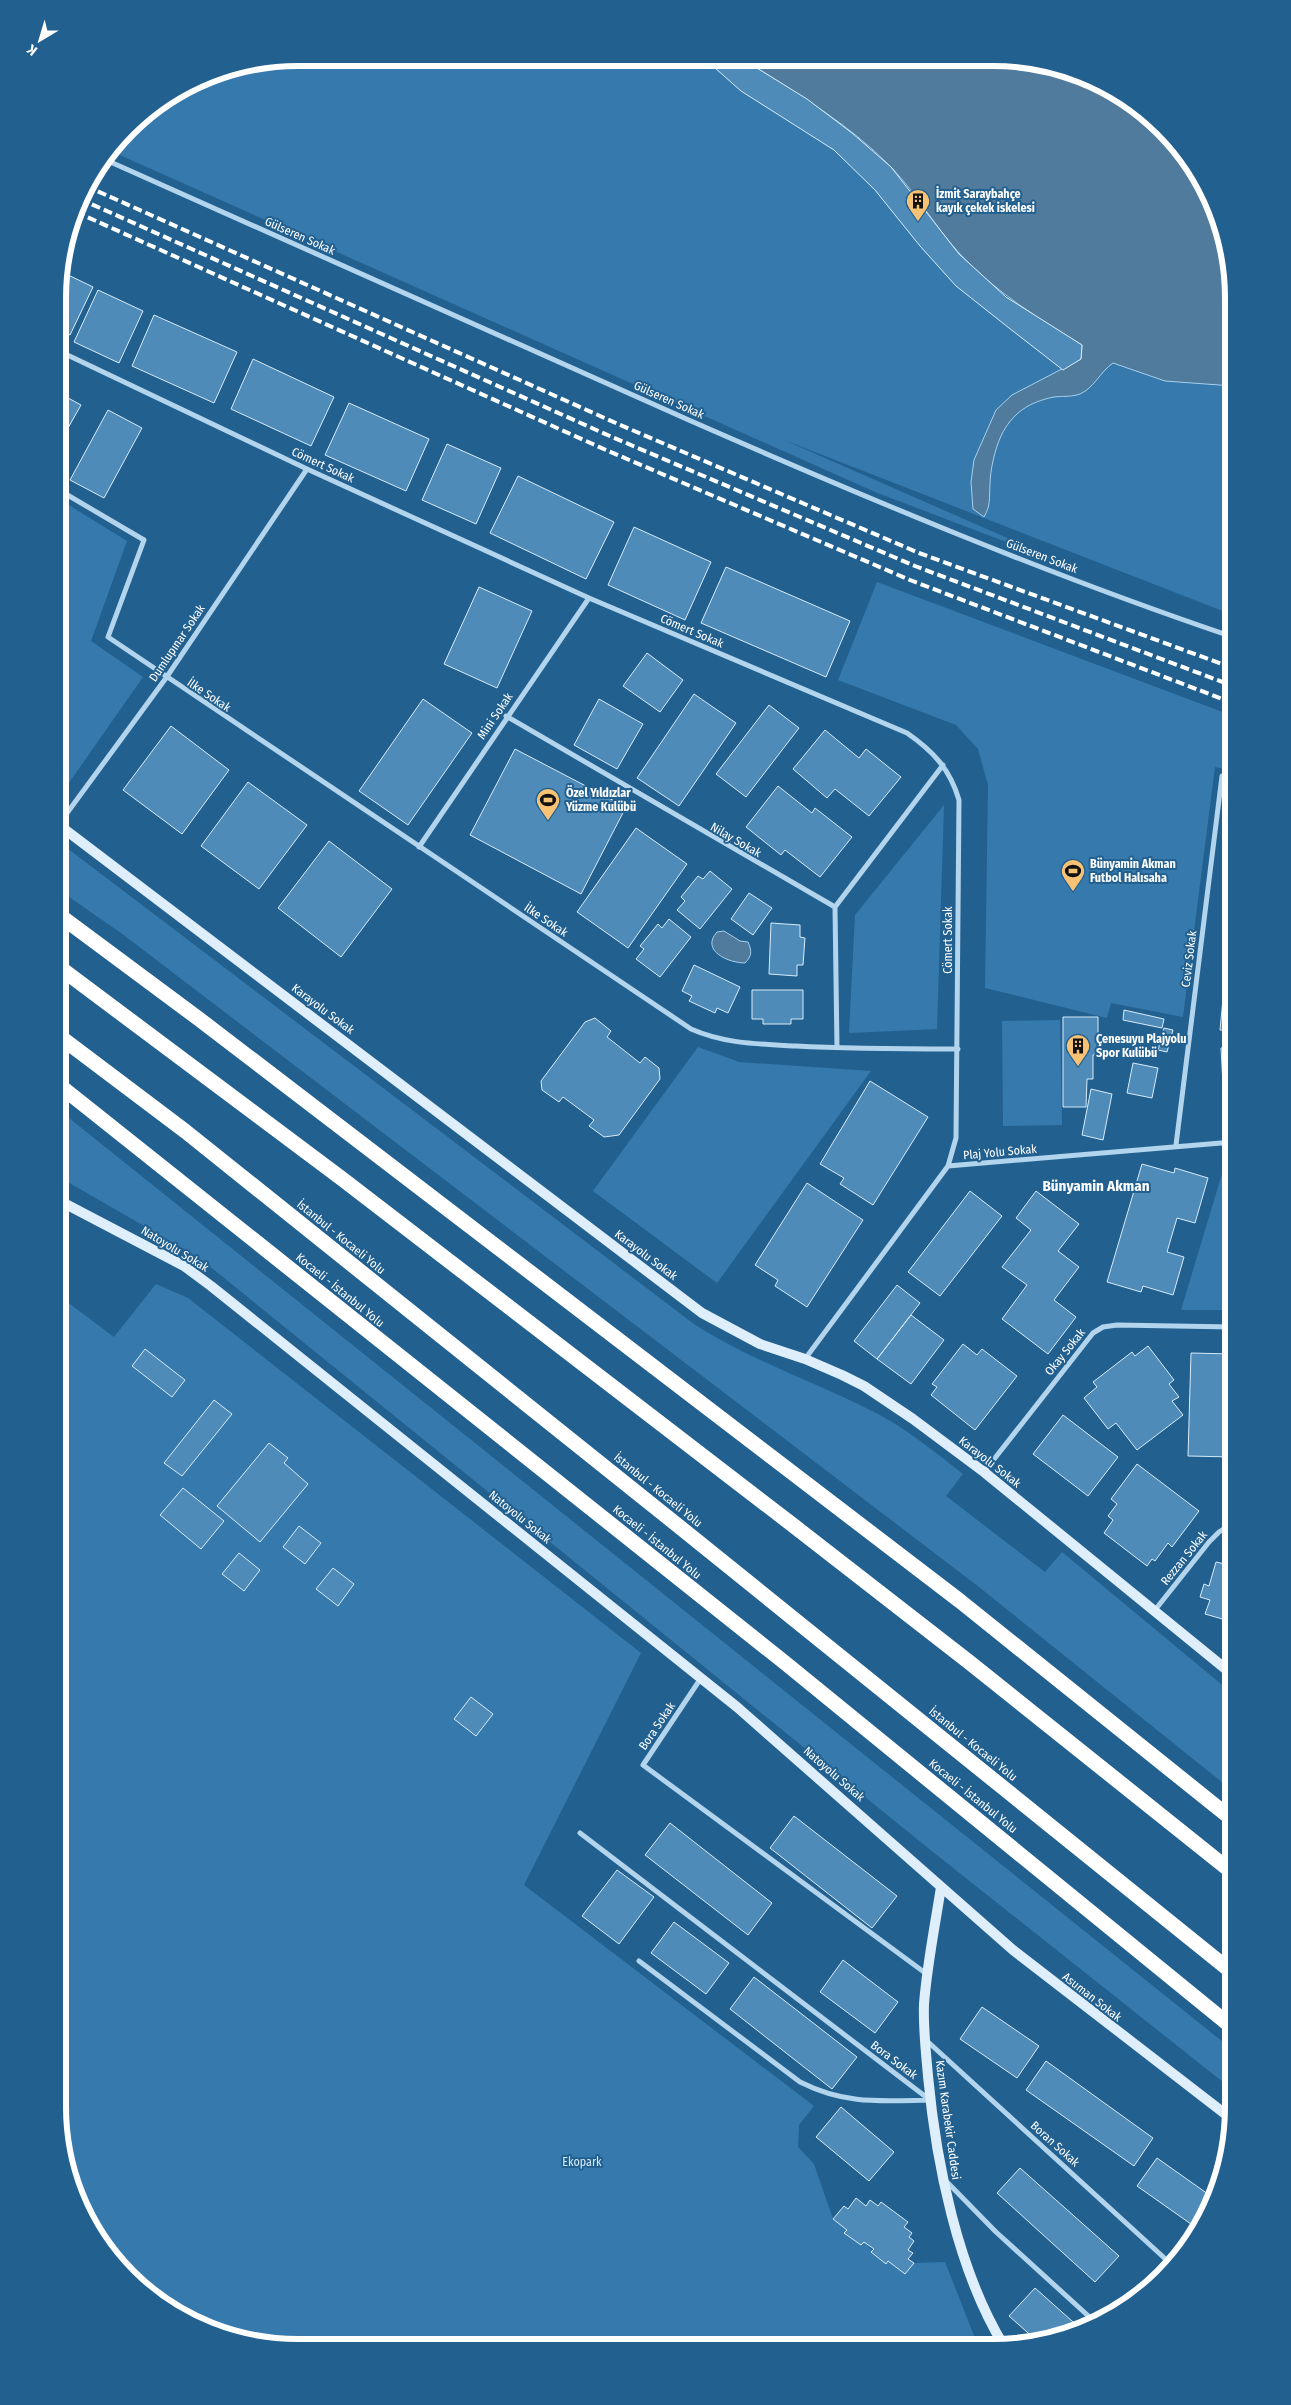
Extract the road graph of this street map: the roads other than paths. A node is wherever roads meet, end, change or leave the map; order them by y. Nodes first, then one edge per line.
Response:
1 (110, 162) edge
2 (66, 354) edge
3 (307, 469) junction
4 (66, 494) edge
5 (589, 598) junction
6 (1225, 634) edge
7 (166, 678) junction
8 (506, 716) junction
9 (943, 765) junction
10 (1225, 777) edge
11 (66, 814) edge
12 (66, 829) edge
13 (419, 847) junction
14 (835, 907) junction
15 (66, 920) edge
16 (66, 972) edge
17 (66, 1041) edge
18 (837, 1048) junction
19 (958, 1049) junction
20 (66, 1091) edge
21 (1225, 1142) edge
22 (1176, 1145) junction
23 (948, 1166) junction
24 (66, 1204) edge
25 (1225, 1327) edge
26 (805, 1359) junction
27 (984, 1472) junction
28 (1225, 1528) edge
29 (1155, 1610) junction
30 (1225, 1667) edge
31 (701, 1678) junction
32 (1225, 1814) edge
33 (580, 1833) dead end
34 (1225, 1867) edge
35 (941, 1887) junction
36 (639, 1961) dead end
37 (1225, 1967) edge
38 (928, 1975) junction
39 (1225, 2021) edge
40 (924, 2039) junction
41 (930, 2100) junction
42 (1225, 2114) edge
43 (943, 2177) junction
44 (1167, 2260) edge
45 (1090, 2318) edge
46 (1000, 2339) edge

1 - 6 street, Gülseren Sokak
2 - 3 street, Cömert Sokak
3 - 5 street, Cömert Sokak
3 - 7 street, Dumlupınar Sokak
4 - 7 street, İlke Sokak
5 - 8 street, Mini Sokak
5 - 9 street, Cömert Sokak
7 - 11 street, Dumlupınar Sokak
7 - 13 street, İlke Sokak
8 - 13 street, Mini Sokak
8 - 14 street, Nilay Sokak
9 - 14 street
9 - 19 street, Cömert Sokak
10 - 22 street, Ceviz Sokak
12 - 26 main road, Karayolu Sokak
13 - 18 street, İlke Sokak
14 - 18 street
15 - 32 highway
16 - 34 highway
17 - 37 highway, İstanbul - Kocaeli Yolu
18 - 19 street, İlke Sokak
19 - 23 street, Cömert Sokak
20 - 39 highway, Kocaeli - İstanbul Yolu
21 - 22 street, Plaj Yolu Sokak
22 - 23 street, Plaj Yolu Sokak
23 - 26 street, Plaj Yolu Sokak
24 - 31 main road, Natoyolu Sokak
25 - 27 street, Okay Sokak
26 - 27 main road, Karayolu Sokak
27 - 29 main road, Karayolu Sokak
28 - 29 street, Rezzan Sokak
29 - 30 main road, Karayolu Sokak
31 - 35 main road, Natoyolu Sokak
31 - 38 street, Bora Sokak
33 - 41 street, Bora Sokak
35 - 38 main road, Kazım Karabekir Caddesi
35 - 42 main road, Asuman Sokak
36 - 41 street, Bora Sokak
38 - 40 main road, Kazım Karabekir Caddesi
40 - 41 main road, Kazım Karabekir Caddesi
40 - 44 street, Boran Sokak
41 - 43 main road, Kazım Karabekir Caddesi
43 - 45 street
43 - 46 main road, Kazım Karabekir Caddesi

